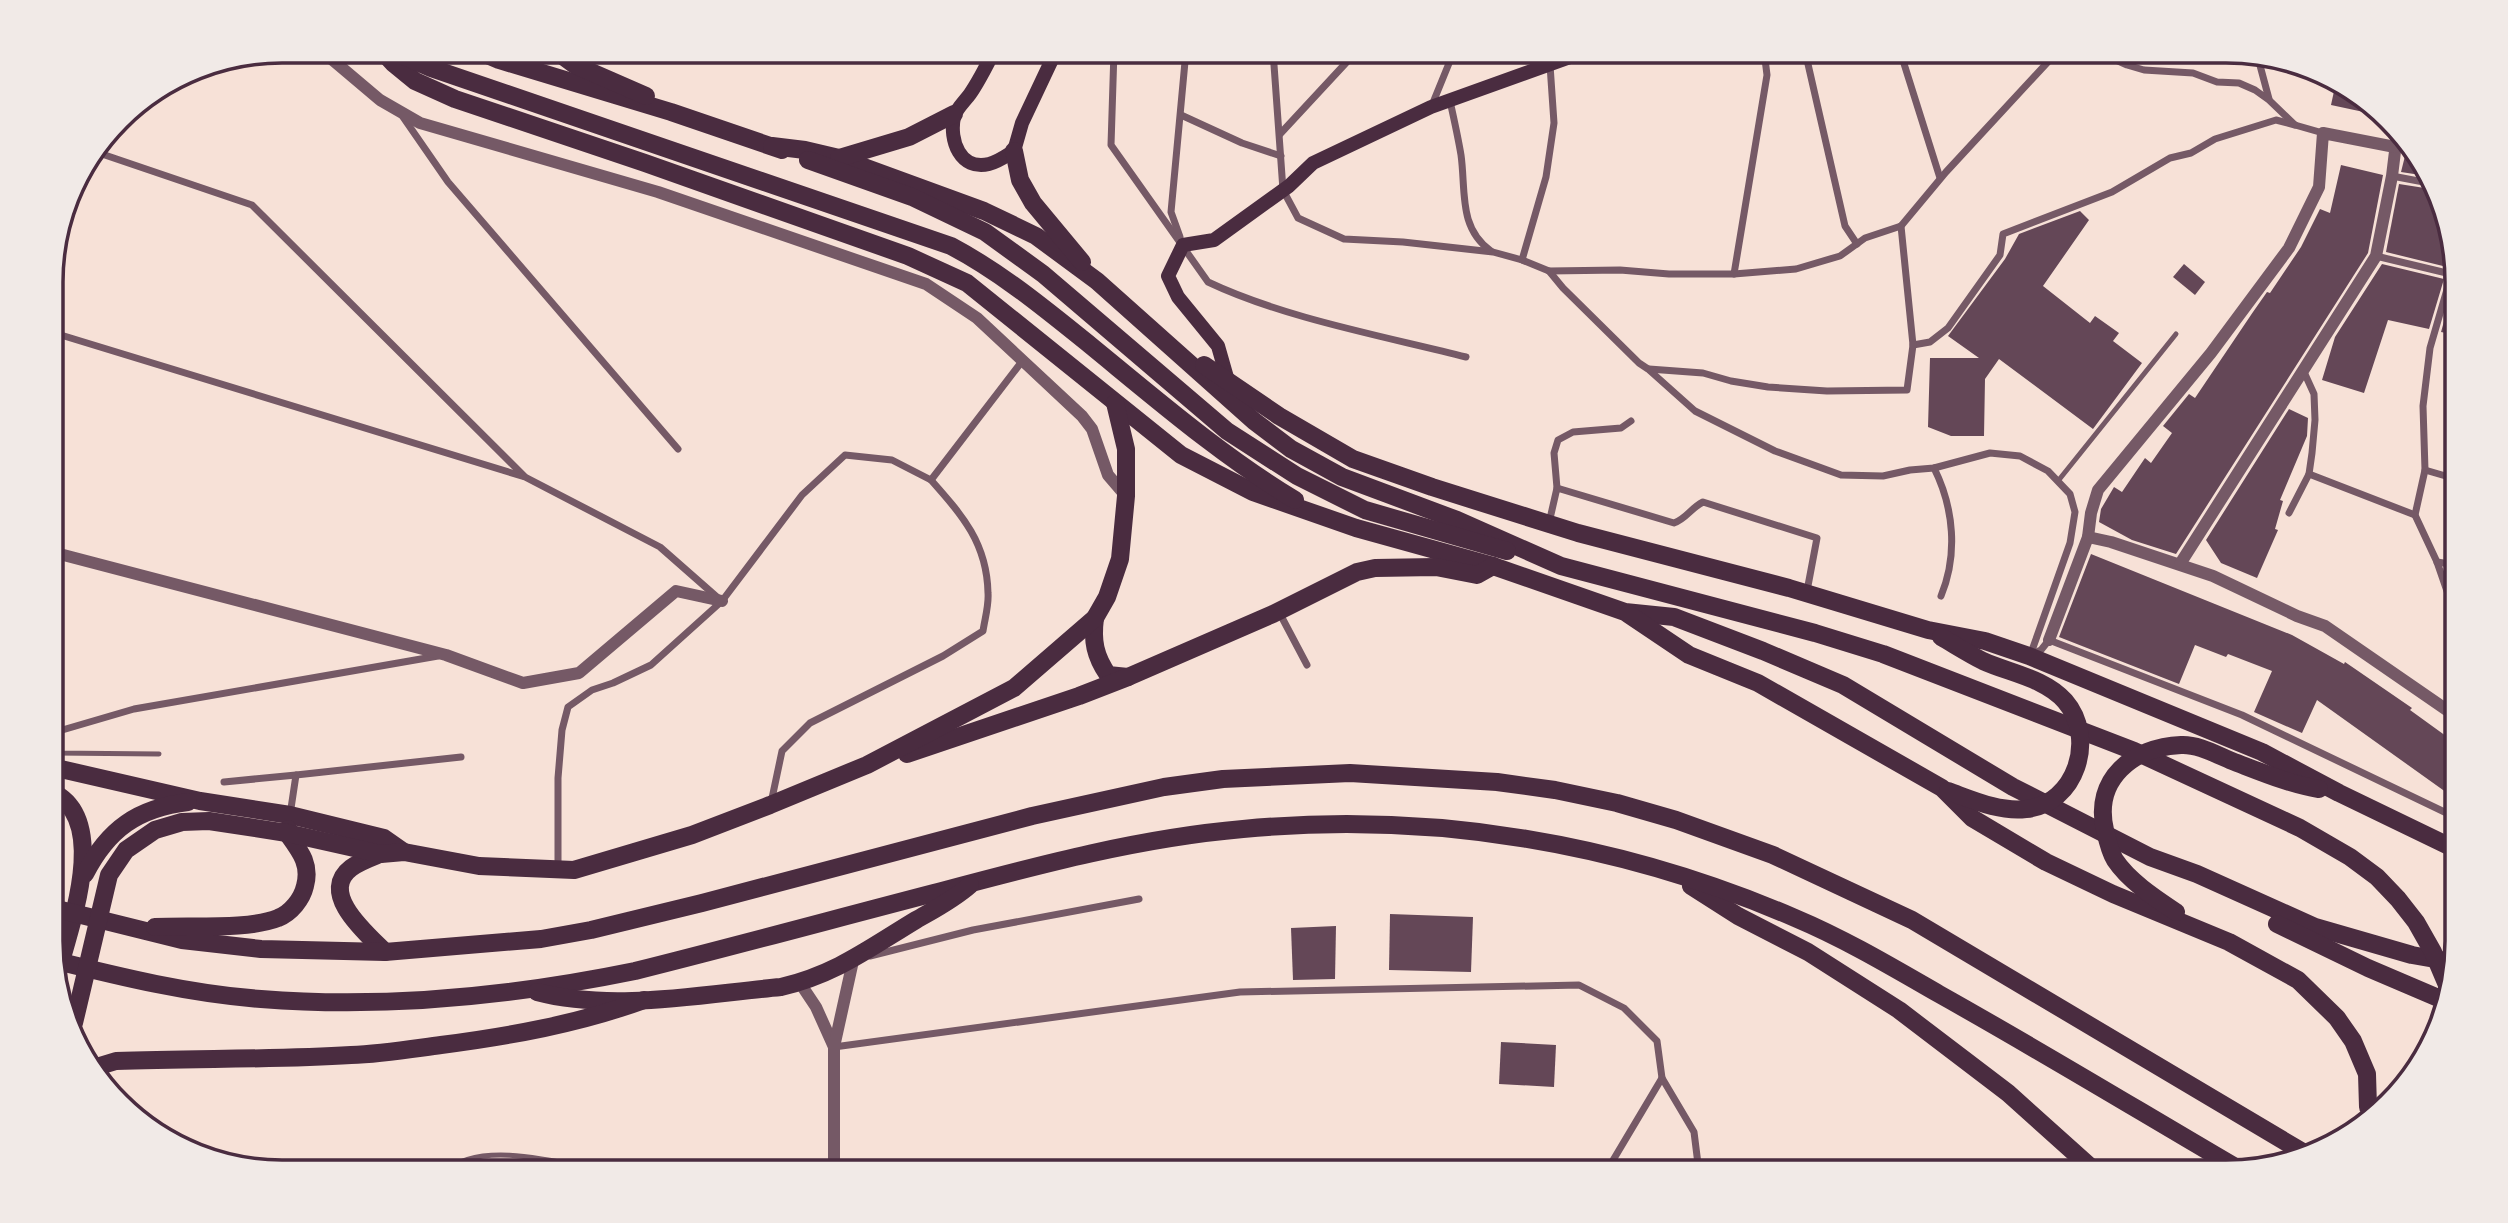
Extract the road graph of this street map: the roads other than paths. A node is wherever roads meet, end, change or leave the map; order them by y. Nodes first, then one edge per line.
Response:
1 (336, 63) edge
2 (393, 63) edge
3 (420, 63) edge
4 (509, 63) edge
5 (572, 63) edge
6 (987, 63) edge
7 (1050, 63) edge
8 (1114, 63) edge
9 (1185, 63) edge
10 (1274, 63) edge
11 (1345, 63) edge
12 (1449, 63) edge
13 (1553, 63) edge
14 (1766, 63) edge
15 (1808, 63) edge
16 (1904, 63) edge
17 (2047, 63) edge
18 (2123, 63) edge
19 (1550, 64) junction
20 (2260, 66) edge
21 (2269, 100) junction
22 (1450, 101) junction
23 (1432, 107) junction
24 (398, 111) junction
25 (954, 114) junction
26 (1181, 115) junction
27 (703, 123) junction
28 (2295, 125) junction
29 (2323, 133) junction
30 (1280, 134) junction
31 (2393, 141) edge
32 (2396, 144) edge
33 (772, 146) junction
34 (1014, 151) junction
35 (104, 155) edge
36 (1281, 156) junction
37 (839, 158) junction
38 (2392, 176) junction
39 (1940, 178) junction
40 (2420, 181) edge
41 (1283, 190) junction
42 (1901, 226) junction
43 (1183, 244) junction
44 (1857, 244) junction
45 (1493, 252) junction
46 (2376, 256) junction
47 (1522, 260) junction
48 (1549, 271) junction
49 (2444, 272) edge
50 (1734, 274) junction
51 (1097, 281) junction
52 (2445, 300) edge
53 (2176, 334) dead end
54 (63, 336) edge
55 (1913, 345) junction
56 (1183, 356) junction
57 (1466, 357) dead end
58 (1023, 359) junction
59 (1648, 369) junction
60 (2304, 372) junction
61 (1228, 381) junction
62 (1115, 403) junction
63 (1631, 421) dead end
64 (678, 450) dead end
65 (1934, 468) junction
66 (2425, 470) junction
67 (2309, 474) junction
68 (2445, 476) edge
69 (525, 477) junction
70 (931, 480) junction
71 (2057, 481) junction
72 (1557, 488) junction
73 (1126, 496) junction
74 (1316, 513) junction
75 (2289, 513) dead end
76 (2414, 515) junction
77 (1549, 523) junction
78 (2088, 537) junction
79 (63, 555) edge
80 (2437, 562) junction
81 (2445, 563) edge
82 (2180, 564) junction
83 (1561, 565) junction
84 (1493, 566) junction
85 (2445, 585) edge
86 (1806, 593) junction
87 (1941, 596) dead end
88 (722, 601) junction
89 (1278, 611) junction
90 (1625, 612) junction
91 (1095, 618) junction
92 (1928, 631) junction
93 (2049, 640) junction
94 (446, 655) junction
95 (2029, 656) junction
96 (1307, 665) dead end
97 (1128, 677) junction
98 (2445, 709) edge
99 (63, 730) edge
100 (63, 753) edge
101 (159, 754) dead end
102 (461, 757) dead end
103 (867, 765) junction
104 (63, 769) edge
105 (296, 775) junction
106 (224, 782) dead end
107 (1942, 788) junction
108 (2339, 793) junction
109 (63, 799) edge
110 (200, 800) junction
111 (770, 805) junction
112 (2445, 812) edge
113 (289, 824) junction
114 (2445, 844) edge
115 (404, 852) junction
116 (381, 854) junction
117 (2150, 857) junction
118 (558, 869) junction
119 (1664, 869) junction
120 (80, 883) junction
121 (972, 883) junction
122 (1139, 899) dead end
123 (63, 911) edge
124 (134, 929) junction
125 (2210, 934) junction
126 (64, 949) edge
127 (385, 952) junction
128 (853, 961) junction
129 (2444, 961) edge
130 (65, 963) edge
131 (2442, 974) edge
132 (800, 983) junction
133 (526, 990) junction
134 (2437, 997) edge
135 (644, 1000) junction
136 (76, 1014) edge
137 (834, 1047) junction
138 (102, 1065) edge
139 (1662, 1079) junction
140 (2368, 1107) dead end
141 (2296, 1148) edge
142 (471, 1160) edge
143 (539, 1160) edge
144 (834, 1160) edge
145 (1613, 1160) edge
146 (1698, 1160) edge
147 (2083, 1160) edge
148 (2223, 1160) edge

1 - 24 street
2 - 62 main road
3 - 74 main road
4 - 27 main road
5 - 27 main road
6 - 25 main road
7 - 34 main road
8 - 43 street
9 - 26 street
10 - 30 street
11 - 30 street
12 - 23 street
13 - 19 main road
14 - 50 street
15 - 44 street
16 - 39 street
17 - 39 street
18 - 21 street
19 - 22 main road
19 - 47 street
20 - 21 street
21 - 28 street
22 - 23 main road
22 - 45 street
23 - 41 main road
24 - 58 street
24 - 64 street
25 - 34 main road
25 - 37 main road
26 - 36 street
26 - 43 street
27 - 33 main road
28 - 29 street
28 - 55 street
29 - 31 street
29 - 78 street
30 - 36 street
32 - 38 street
33 - 37 main road
33 - 83 main road
34 - 51 main road
35 - 69 street
36 - 41 street
37 - 51 main road
38 - 40 street
38 - 46 street
39 - 42 street
41 - 43 main road
41 - 45 street
42 - 44 street
42 - 55 street
43 - 57 street
43 - 61 main road
44 - 50 street
45 - 47 street
46 - 49 street
46 - 60 street
47 - 48 street
48 - 50 street
48 - 59 street
51 - 56 main road
52 - 66 street
53 - 71 lane
54 - 69 street
55 - 59 street
56 - 61 main road
56 - 83 main road
58 - 70 street
58 - 73 street
59 - 65 street
60 - 67 street
60 - 82 street
61 - 77 main road
62 - 73 main road
62 - 74 main road
63 - 72 street
65 - 71 street
65 - 87 street
66 - 68 street
66 - 76 street
67 - 75 street
67 - 76 street
69 - 88 street
70 - 88 street
70 - 111 street
71 - 95 street
72 - 77 street
72 - 86 street
73 - 91 main road
74 - 84 main road
76 - 80 street
77 - 86 main road
78 - 82 street
78 - 93 street
79 - 94 street
80 - 81 street
80 - 85 street
82 - 98 street
83 - 131 main road
84 - 89 main road
84 - 90 main road
86 - 92 main road
88 - 94 street
88 - 118 street
89 - 96 street
89 - 97 main road
90 - 107 main road
90 - 117 main road
91 - 97 main road
91 - 103 main road
92 - 95 main road
92 - 107 main road
93 - 95 street
93 - 112 street
94 - 99 street
95 - 108 main road
97 - 103 main road
100 - 101 lane
102 - 105 street
103 - 111 main road
104 - 110 main road
105 - 106 street
105 - 113 street
107 - 125 main road
108 - 114 main road
108 - 125 main road
109 - 120 main road
110 - 113 main road
110 - 120 main road
111 - 118 main road
113 - 115 main road
113 - 116 main road
113 - 124 main road
113 - 136 main road
115 - 116 main road
115 - 118 main road
116 - 127 main road
117 - 129 main road
117 - 134 main road
119 - 121 main road
119 - 147 main road
119 - 148 main road
120 - 126 main road
121 - 128 main road
121 - 133 main road
122 - 128 street
123 - 124 main road
124 - 127 main road
125 - 140 main road
127 - 141 main road
128 - 132 main road
128 - 137 street
130 - 133 main road
132 - 135 main road
132 - 137 street
133 - 135 main road
135 - 138 main road
137 - 139 street
137 - 144 street
139 - 145 street
139 - 146 street
142 - 143 lane

